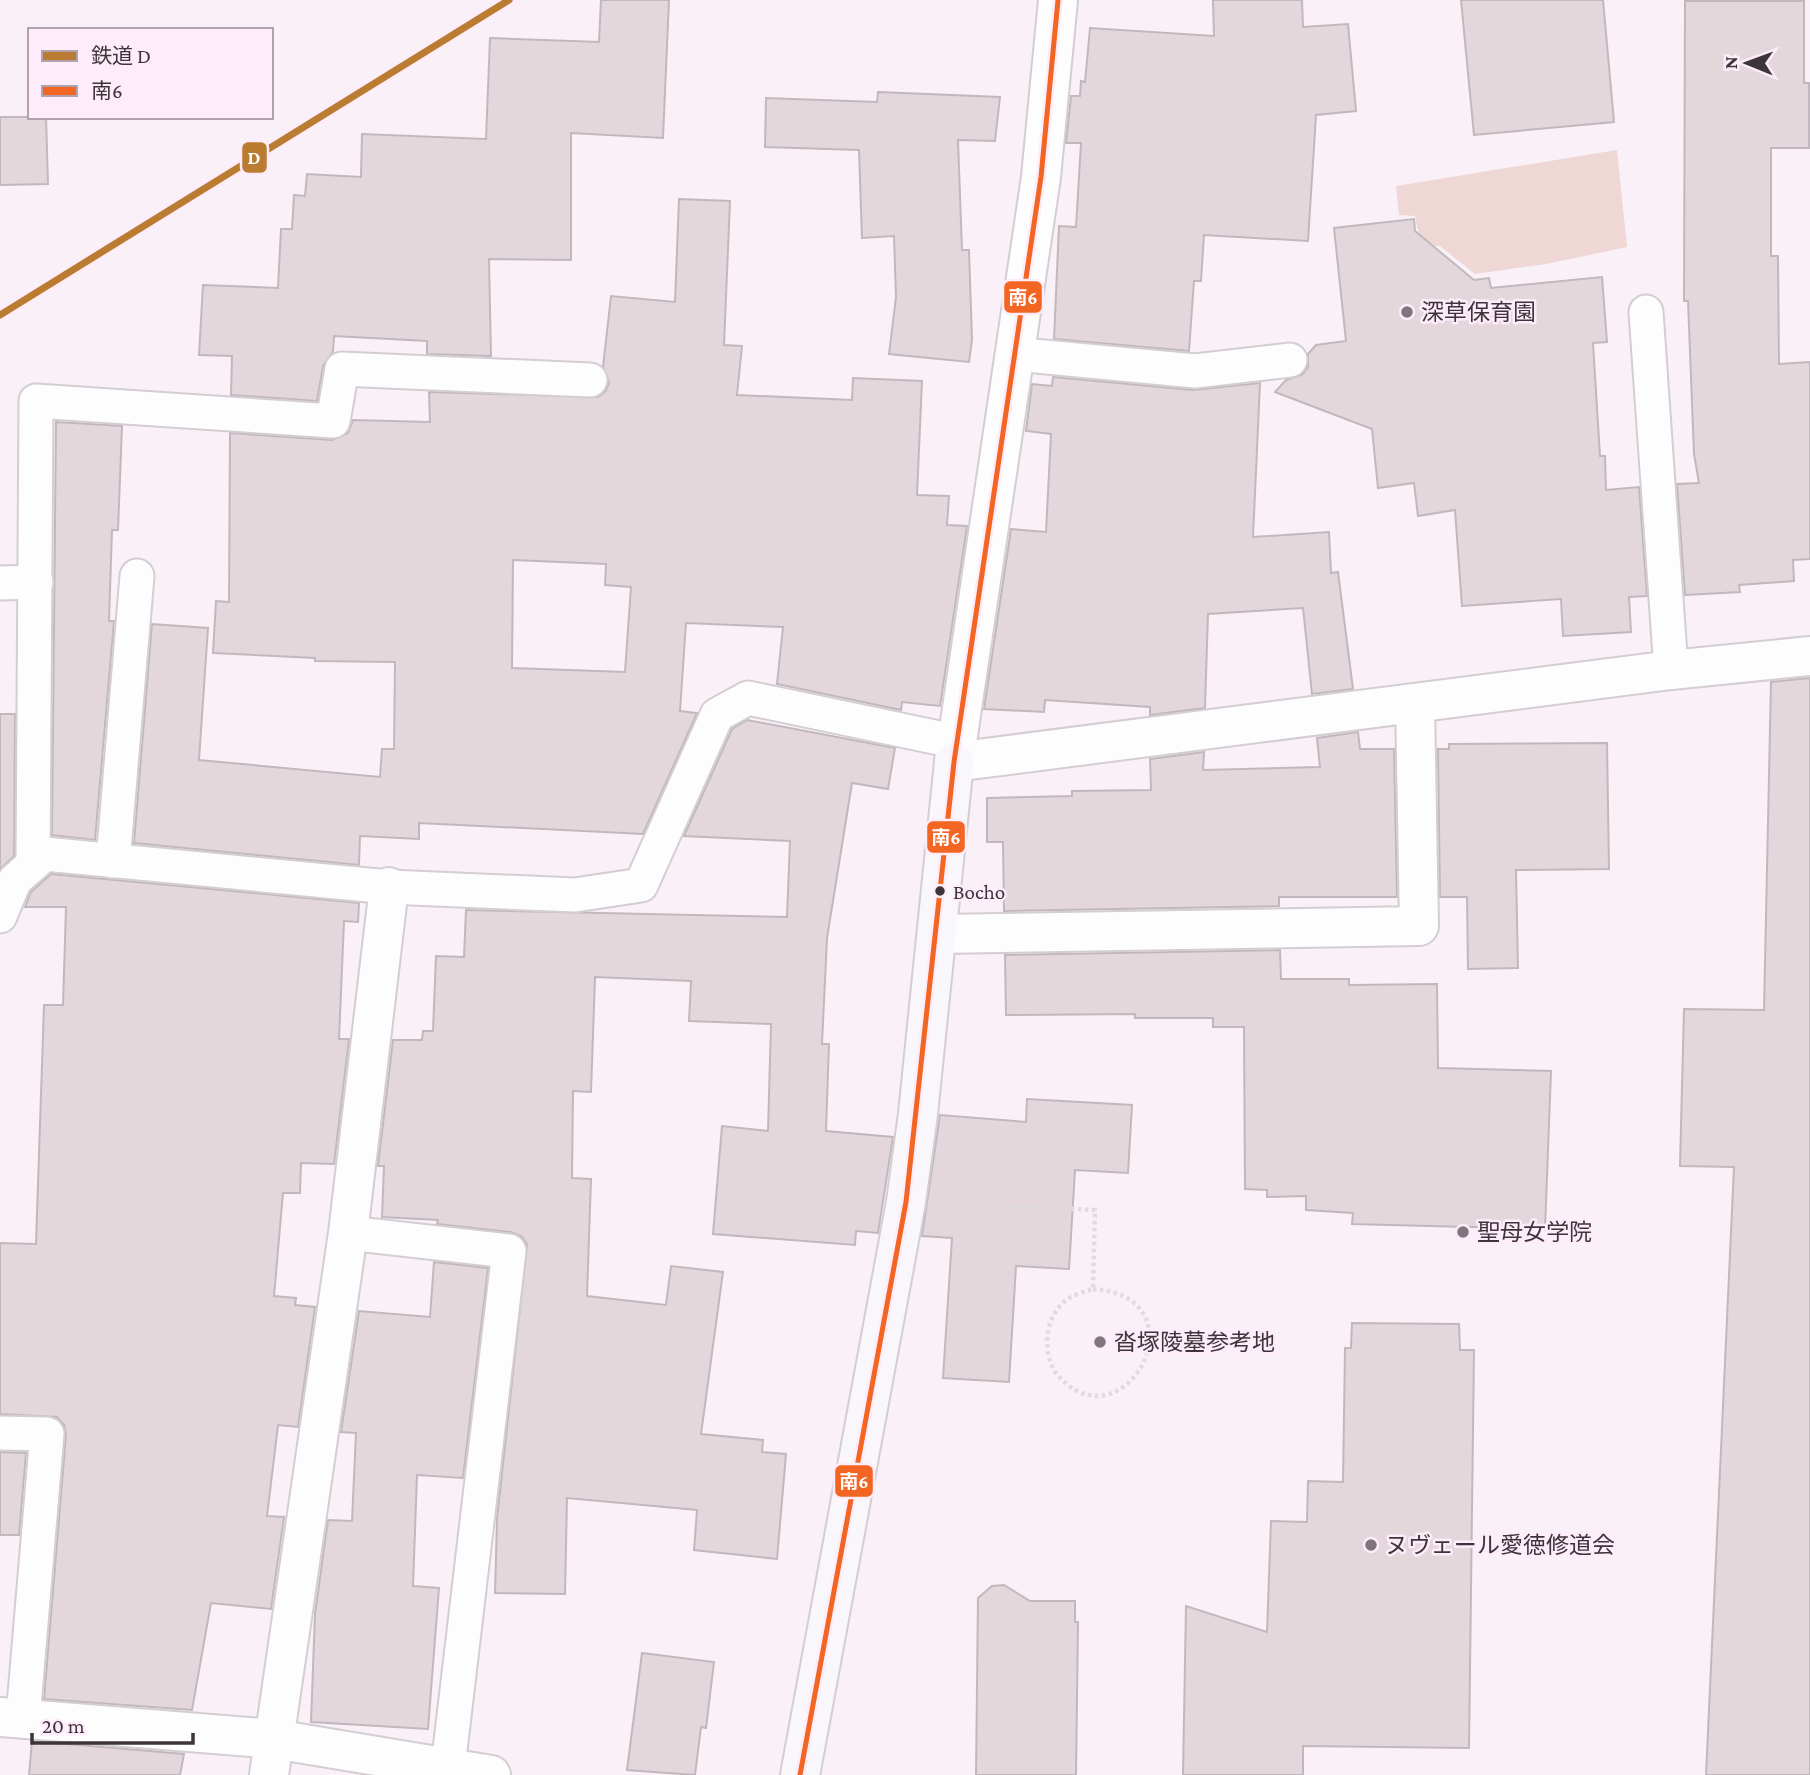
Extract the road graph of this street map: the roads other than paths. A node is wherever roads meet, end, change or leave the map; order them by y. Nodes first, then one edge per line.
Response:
1 (1058, 0) edge
2 (1646, 312) dead end
3 (1013, 354) junction
4 (1290, 360) dead end
5 (590, 380) dead end
6 (137, 576) dead end
7 (36, 582) junction
8 (0, 583) edge
9 (1810, 656) edge
10 (1671, 670) junction
11 (1415, 703) junction
12 (956, 752) junction
13 (113, 862) junction
14 (33, 864) junction
15 (389, 887) junction
16 (0, 916) edge
17 (938, 934) junction
18 (348, 1233) junction
19 (0, 1433) edge
20 (12, 1718) edge
21 (271, 1757) edge
22 (448, 1767) junction
23 (491, 1775) edge
24 (800, 1775) edge

1 - 3 street
2 - 10 lane
3 - 4 lane
3 - 12 street
5 - 7 lane
6 - 13 lane
7 - 8 lane
7 - 14 lane
9 - 10 street
10 - 11 street
11 - 12 street
11 - 17 street
12 - 15 lane
12 - 17 street
13 - 14 lane
13 - 15 lane
14 - 16 lane
15 - 18 street
17 - 24 street
18 - 21 street
18 - 22 lane
19 - 20 lane
20 - 21 street
21 - 22 street
22 - 23 street

